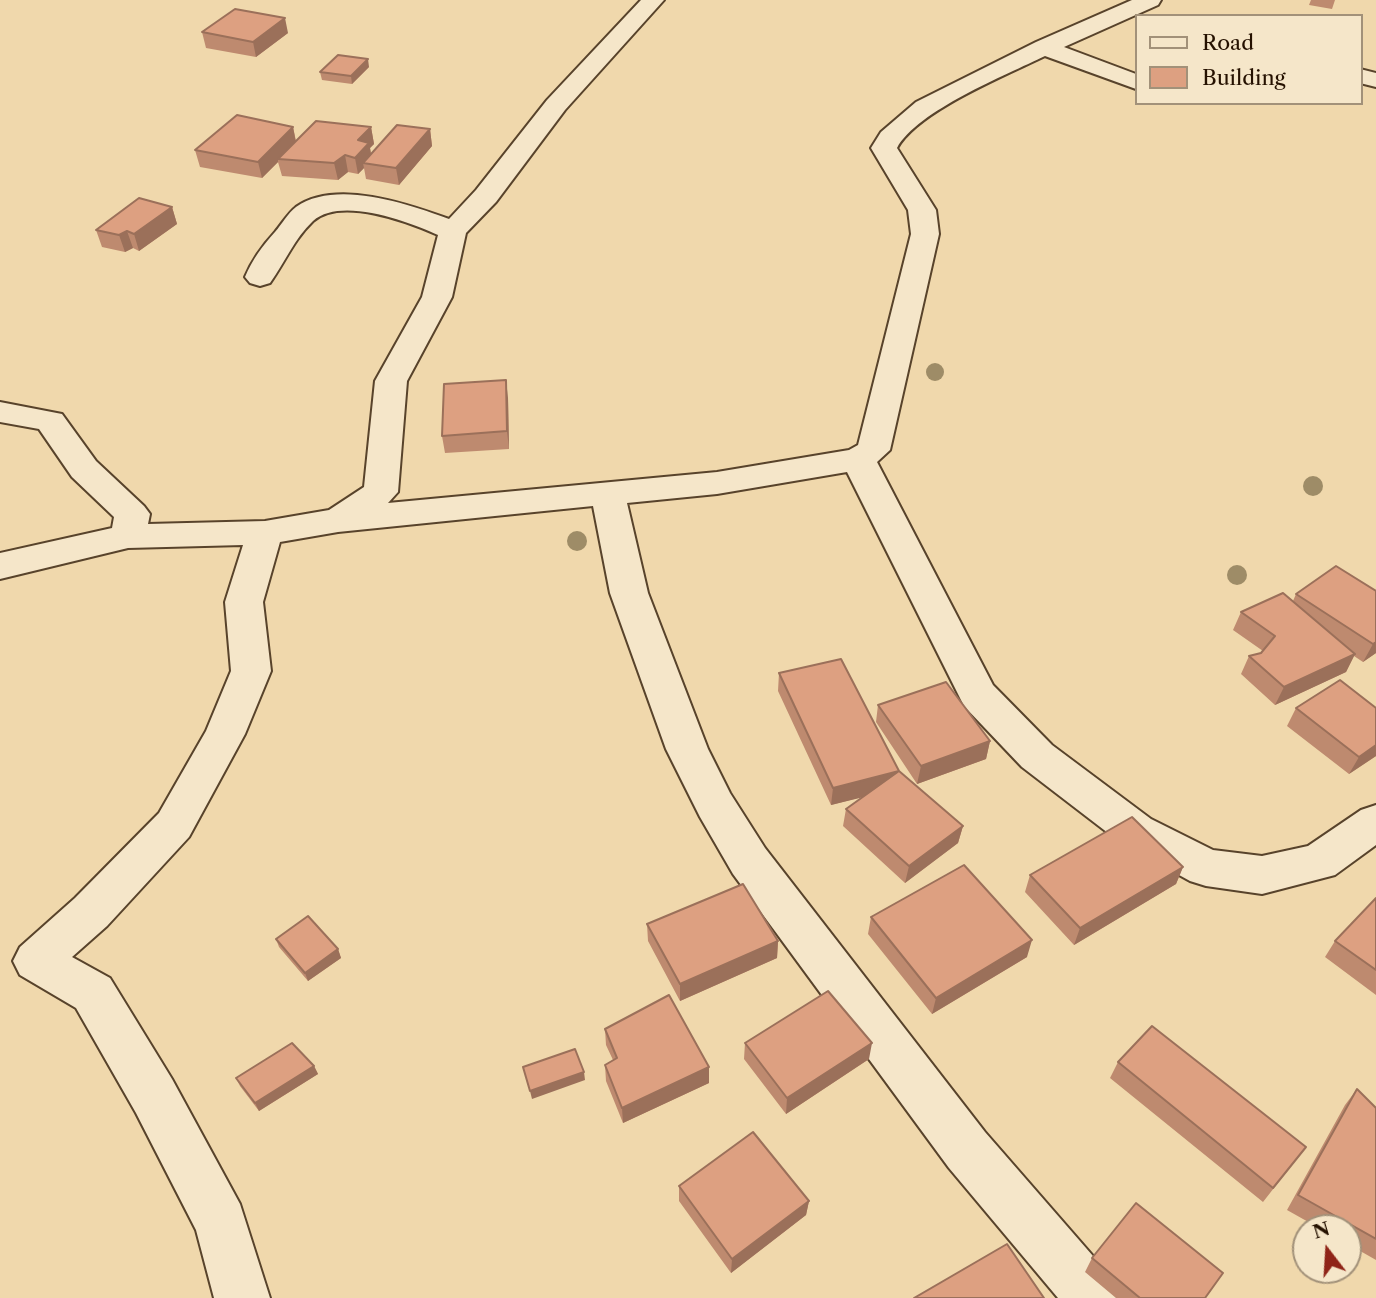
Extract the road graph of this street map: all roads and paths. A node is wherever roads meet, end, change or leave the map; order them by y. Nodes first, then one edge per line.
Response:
1 (653, 0) edge
2 (1150, 0) edge
3 (1044, 47) junction
4 (1134, 81) edge
5 (453, 231) junction
6 (260, 277) dead end
7 (0, 412) edge
8 (858, 459) junction
9 (608, 494) junction
10 (338, 520) junction
11 (265, 533) junction
12 (128, 536) junction
13 (0, 566) edge
14 (1376, 822) edge
15 (242, 1298) edge
16 (1094, 1298) edge

1 - 5 street
2 - 3 street
3 - 4 street
3 - 8 street
5 - 6 street
5 - 10 street
7 - 12 street
8 - 9 street
8 - 14 street
9 - 10 street
9 - 16 street
10 - 11 street
11 - 12 street
11 - 15 street
12 - 13 street

